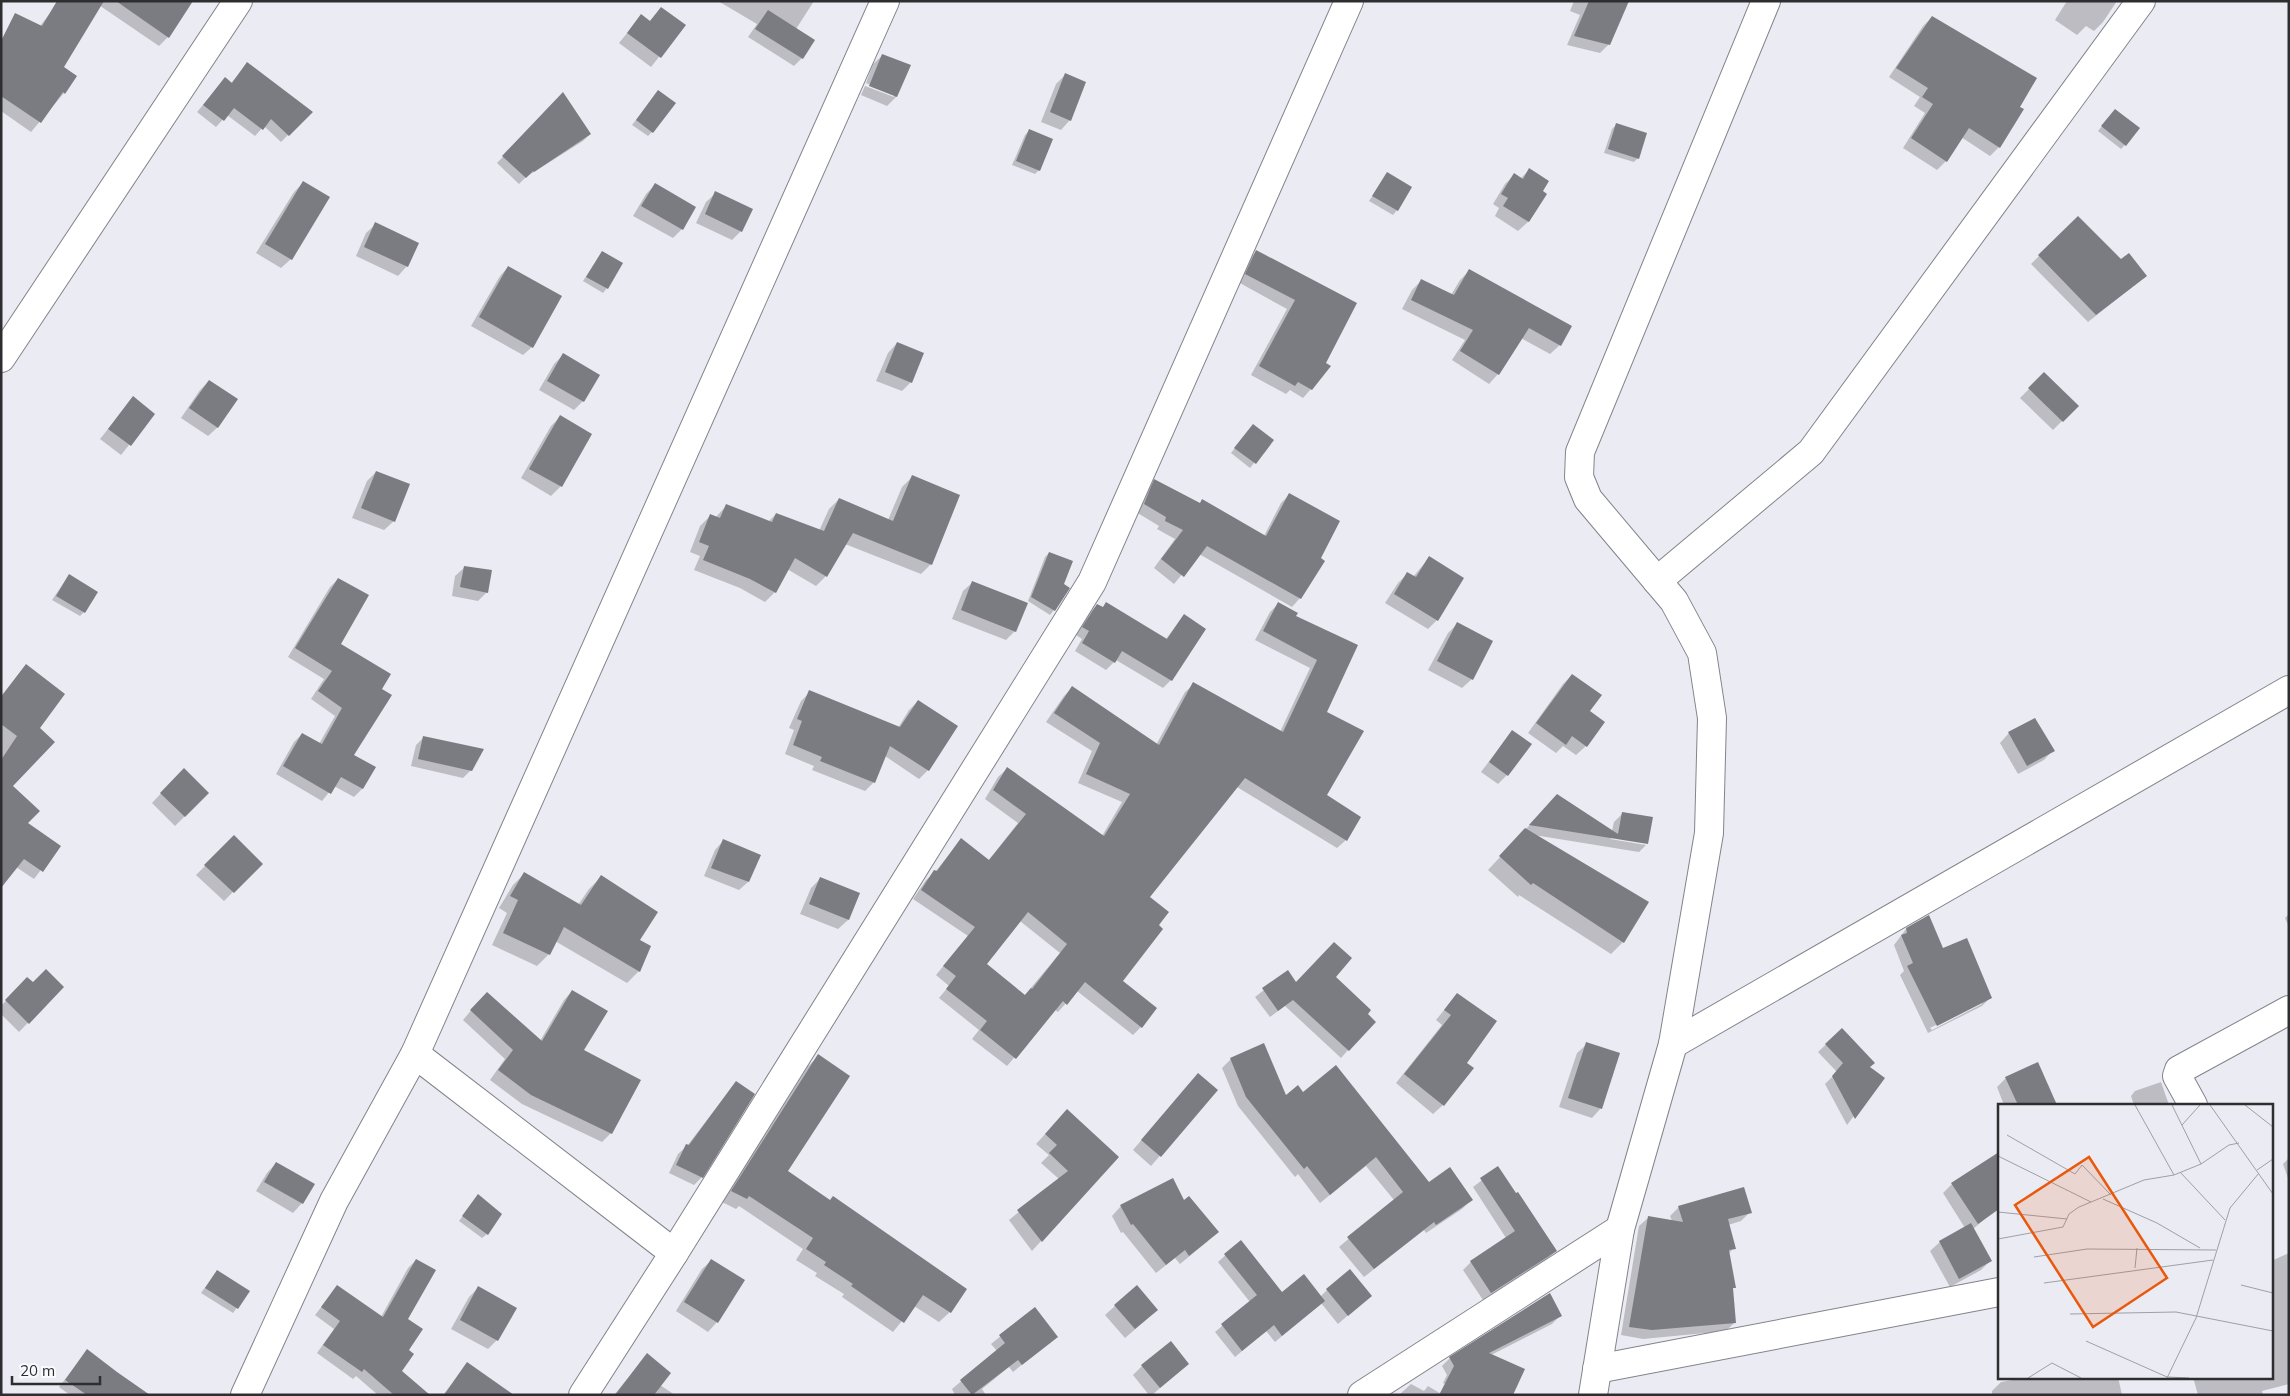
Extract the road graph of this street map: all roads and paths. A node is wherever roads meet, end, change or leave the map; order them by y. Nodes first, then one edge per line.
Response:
1 (238, 1) edge
2 (885, 1) edge
3 (1349, 1) edge
4 (1766, 1) edge
5 (2141, 1) edge
6 (1, 358) edge
7 (1657, 581) junction
8 (2289, 690) edge
9 (2289, 1010) edge
10 (1673, 1044) junction
11 (415, 1054) junction
12 (2192, 1104) edge
13 (1620, 1229) junction
14 (674, 1253) junction
15 (1998, 1292) edge
16 (1595, 1382) edge
17 (245, 1395) edge
18 (583, 1395) edge
19 (1362, 1395) edge

1 - 6 street
2 - 11 street
3 - 14 street
4 - 7 street
5 - 7 street
7 - 10 street
8 - 10 street
9 - 12 street
10 - 13 street
11 - 14 street
11 - 17 street
13 - 16 street
13 - 19 street
14 - 18 street
15 - 16 street

